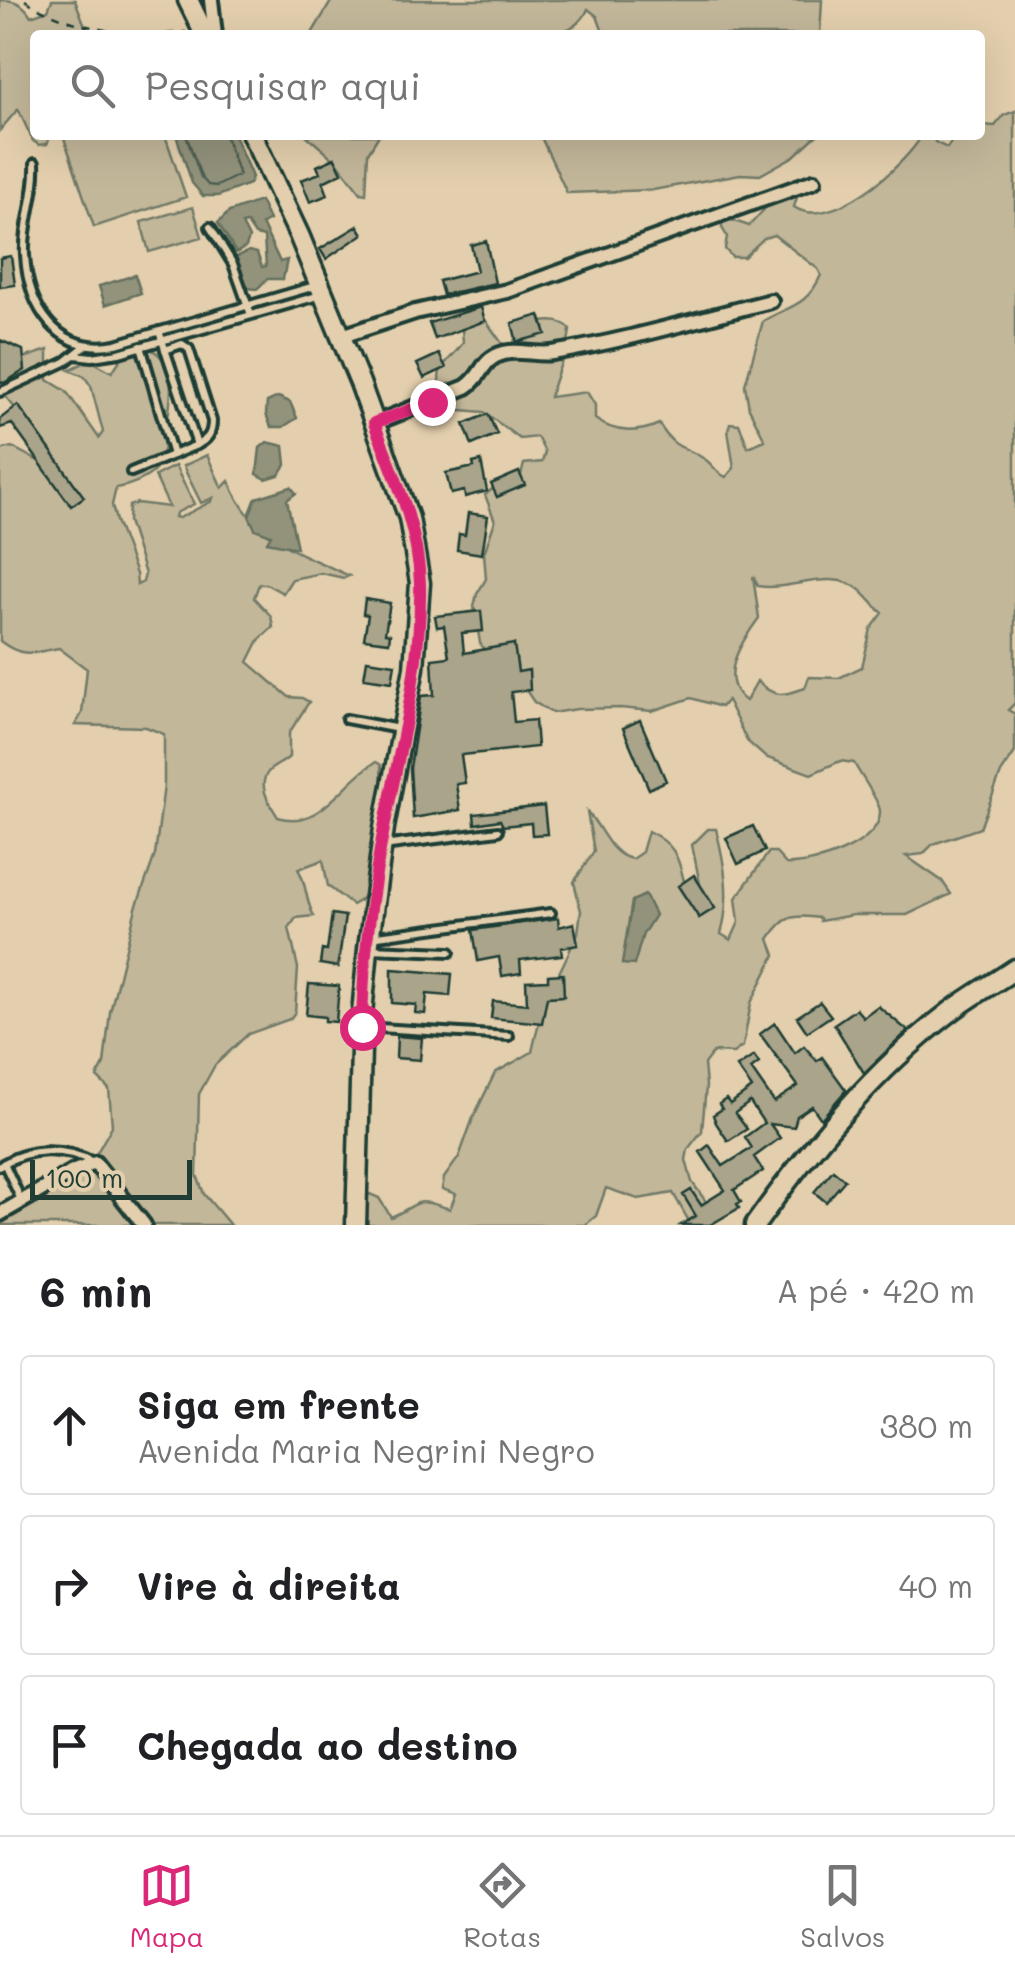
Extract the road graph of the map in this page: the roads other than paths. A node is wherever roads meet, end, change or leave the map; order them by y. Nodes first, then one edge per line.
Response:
1 (188, 0) edge
2 (211, 0) edge
3 (206, 30) edge
4 (208, 30) edge
5 (254, 140) edge
6 (35, 162) dead end
7 (814, 181) dead end
8 (210, 227) dead end
9 (323, 289) junction
10 (771, 301) dead end
11 (248, 304) junction
12 (251, 315) junction
13 (159, 330) junction
14 (342, 336) junction
15 (164, 345) junction
16 (85, 346) junction
17 (142, 346) junction
18 (75, 356) junction
19 (0, 392) edge
20 (374, 423) junction
21 (197, 445) junction
22 (173, 455) junction
23 (131, 472) dead end
24 (346, 720) dead end
25 (404, 730) junction
26 (498, 831) dead end
27 (382, 846) junction
28 (551, 912) dead end
29 (368, 943) junction
30 (450, 952) dead end
31 (1015, 969) edge
32 (362, 1027) junction
33 (510, 1036) dead end
34 (95, 1163) junction
35 (2, 1164) edge
36 (22, 1202) junction
37 (0, 1214) edge
38 (144, 1225) edge
39 (356, 1225) edge
40 (755, 1225) edge

1 - 3 street
2 - 4 street
5 - 9 street
6 - 16 lane
7 - 14 street
8 - 11 lane
9 - 11 lane
9 - 12 lane
9 - 14 street
10 - 20 street
11 - 12 lane
11 - 13 lane
12 - 15 lane
13 - 15 lane
13 - 16 lane
14 - 20 street
15 - 17 lane
15 - 21 lane
15 - 21 lane
16 - 18 lane
17 - 18 lane
17 - 22 lane
18 - 19 lane
20 - 25 street
21 - 22 lane
22 - 23 lane
24 - 25 lane
25 - 27 street
26 - 27 lane
27 - 29 street
28 - 29 lane
29 - 30 lane
29 - 32 street
31 - 40 street
32 - 33 lane
32 - 39 street
34 - 35 lane
34 - 36 street
34 - 38 street
35 - 36 lane
36 - 37 street

